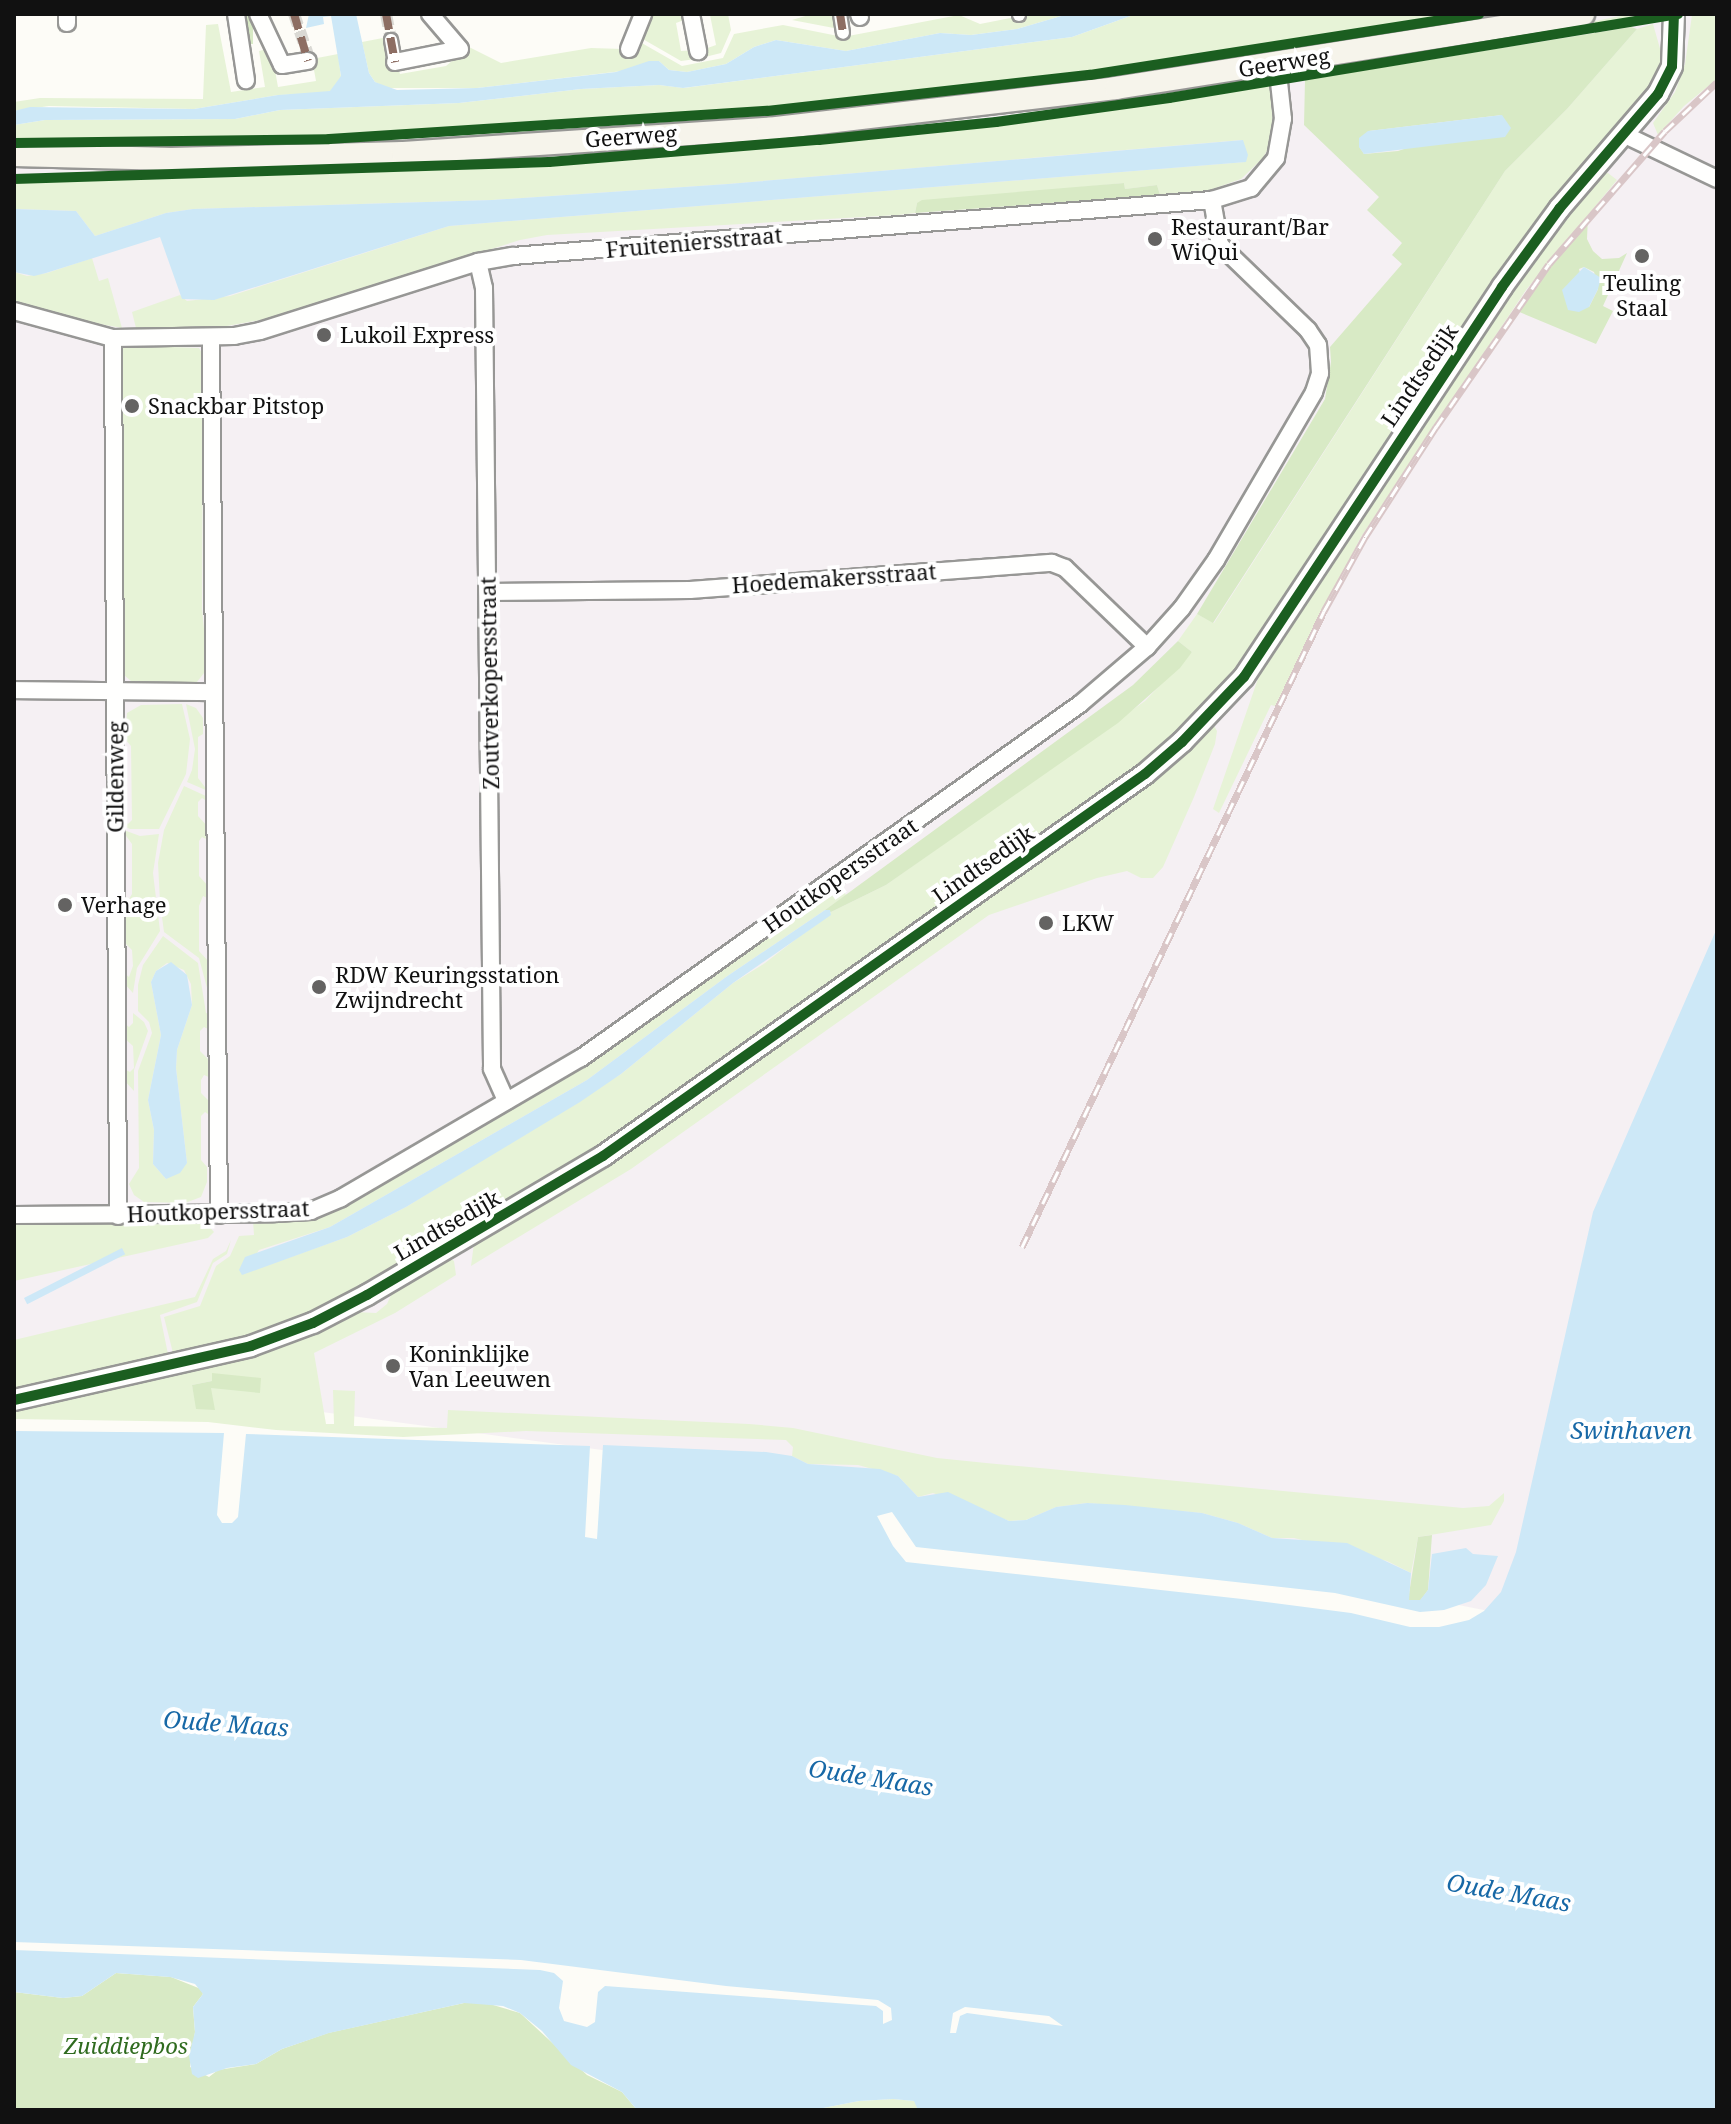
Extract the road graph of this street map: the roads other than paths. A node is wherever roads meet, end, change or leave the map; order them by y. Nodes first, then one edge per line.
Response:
1 (236, 14) edge
2 (258, 14) edge
3 (430, 14) edge
4 (643, 14) edge
5 (691, 14) edge
6 (840, 14) edge
7 (1583, 14) edge
8 (1674, 14) edge
9 (843, 33) dead end
10 (391, 40) tunnel mouth
11 (629, 49) dead end
12 (698, 51) dead end
13 (308, 58) dead end
14 (395, 62) joint
15 (1277, 64) junction
16 (246, 80) dead end
17 (1623, 134) junction
18 (14, 155) edge
19 (171, 159) junction
20 (14, 168) edge
21 (1717, 179) edge
22 (1212, 200) junction
23 (478, 262) junction
24 (14, 311) edge
25 (211, 337) junction
26 (113, 338) junction
27 (488, 592) junction
28 (1147, 647) junction
29 (14, 690) edge
30 (213, 692) junction
31 (115, 693) junction
32 (506, 1101) junction
33 (14, 1215) edge
34 (219, 1215) junction
35 (118, 1216) junction
36 (14, 1400) edge

1 - 16 street
2 - 13 street
3 - 14 street
4 - 11 street
5 - 12 street
6 - 9 street
7 - 15 main road, Geerweg
8 - 17 street, Lindtsedijk
10 - 14 street
15 - 19 main road, Geerweg
15 - 22 street, Fruiteniersstraat
17 - 21 street
17 - 36 street, Lindtsedijk
18 - 19 main road, Geerweg
19 - 20 main road, Geerweg
22 - 23 street, Fruiteniersstraat
22 - 28 street, Houtkopersstraat
23 - 25 street, Fruiteniersstraat
23 - 27 street, Zoutverkopersstraat
24 - 26 street, Fruiteniersstraat
25 - 26 street, Fruiteniersstraat
25 - 30 street
26 - 31 street, Gildenweg
27 - 28 street, Hoedemakersstraat
27 - 32 street, Zoutverkopersstraat
28 - 32 street, Houtkopersstraat
29 - 31 street
30 - 31 street
30 - 34 street
31 - 35 street, Gildenweg
32 - 34 street, Houtkopersstraat
33 - 35 street, Houtkopersstraat
34 - 35 street, Houtkopersstraat

